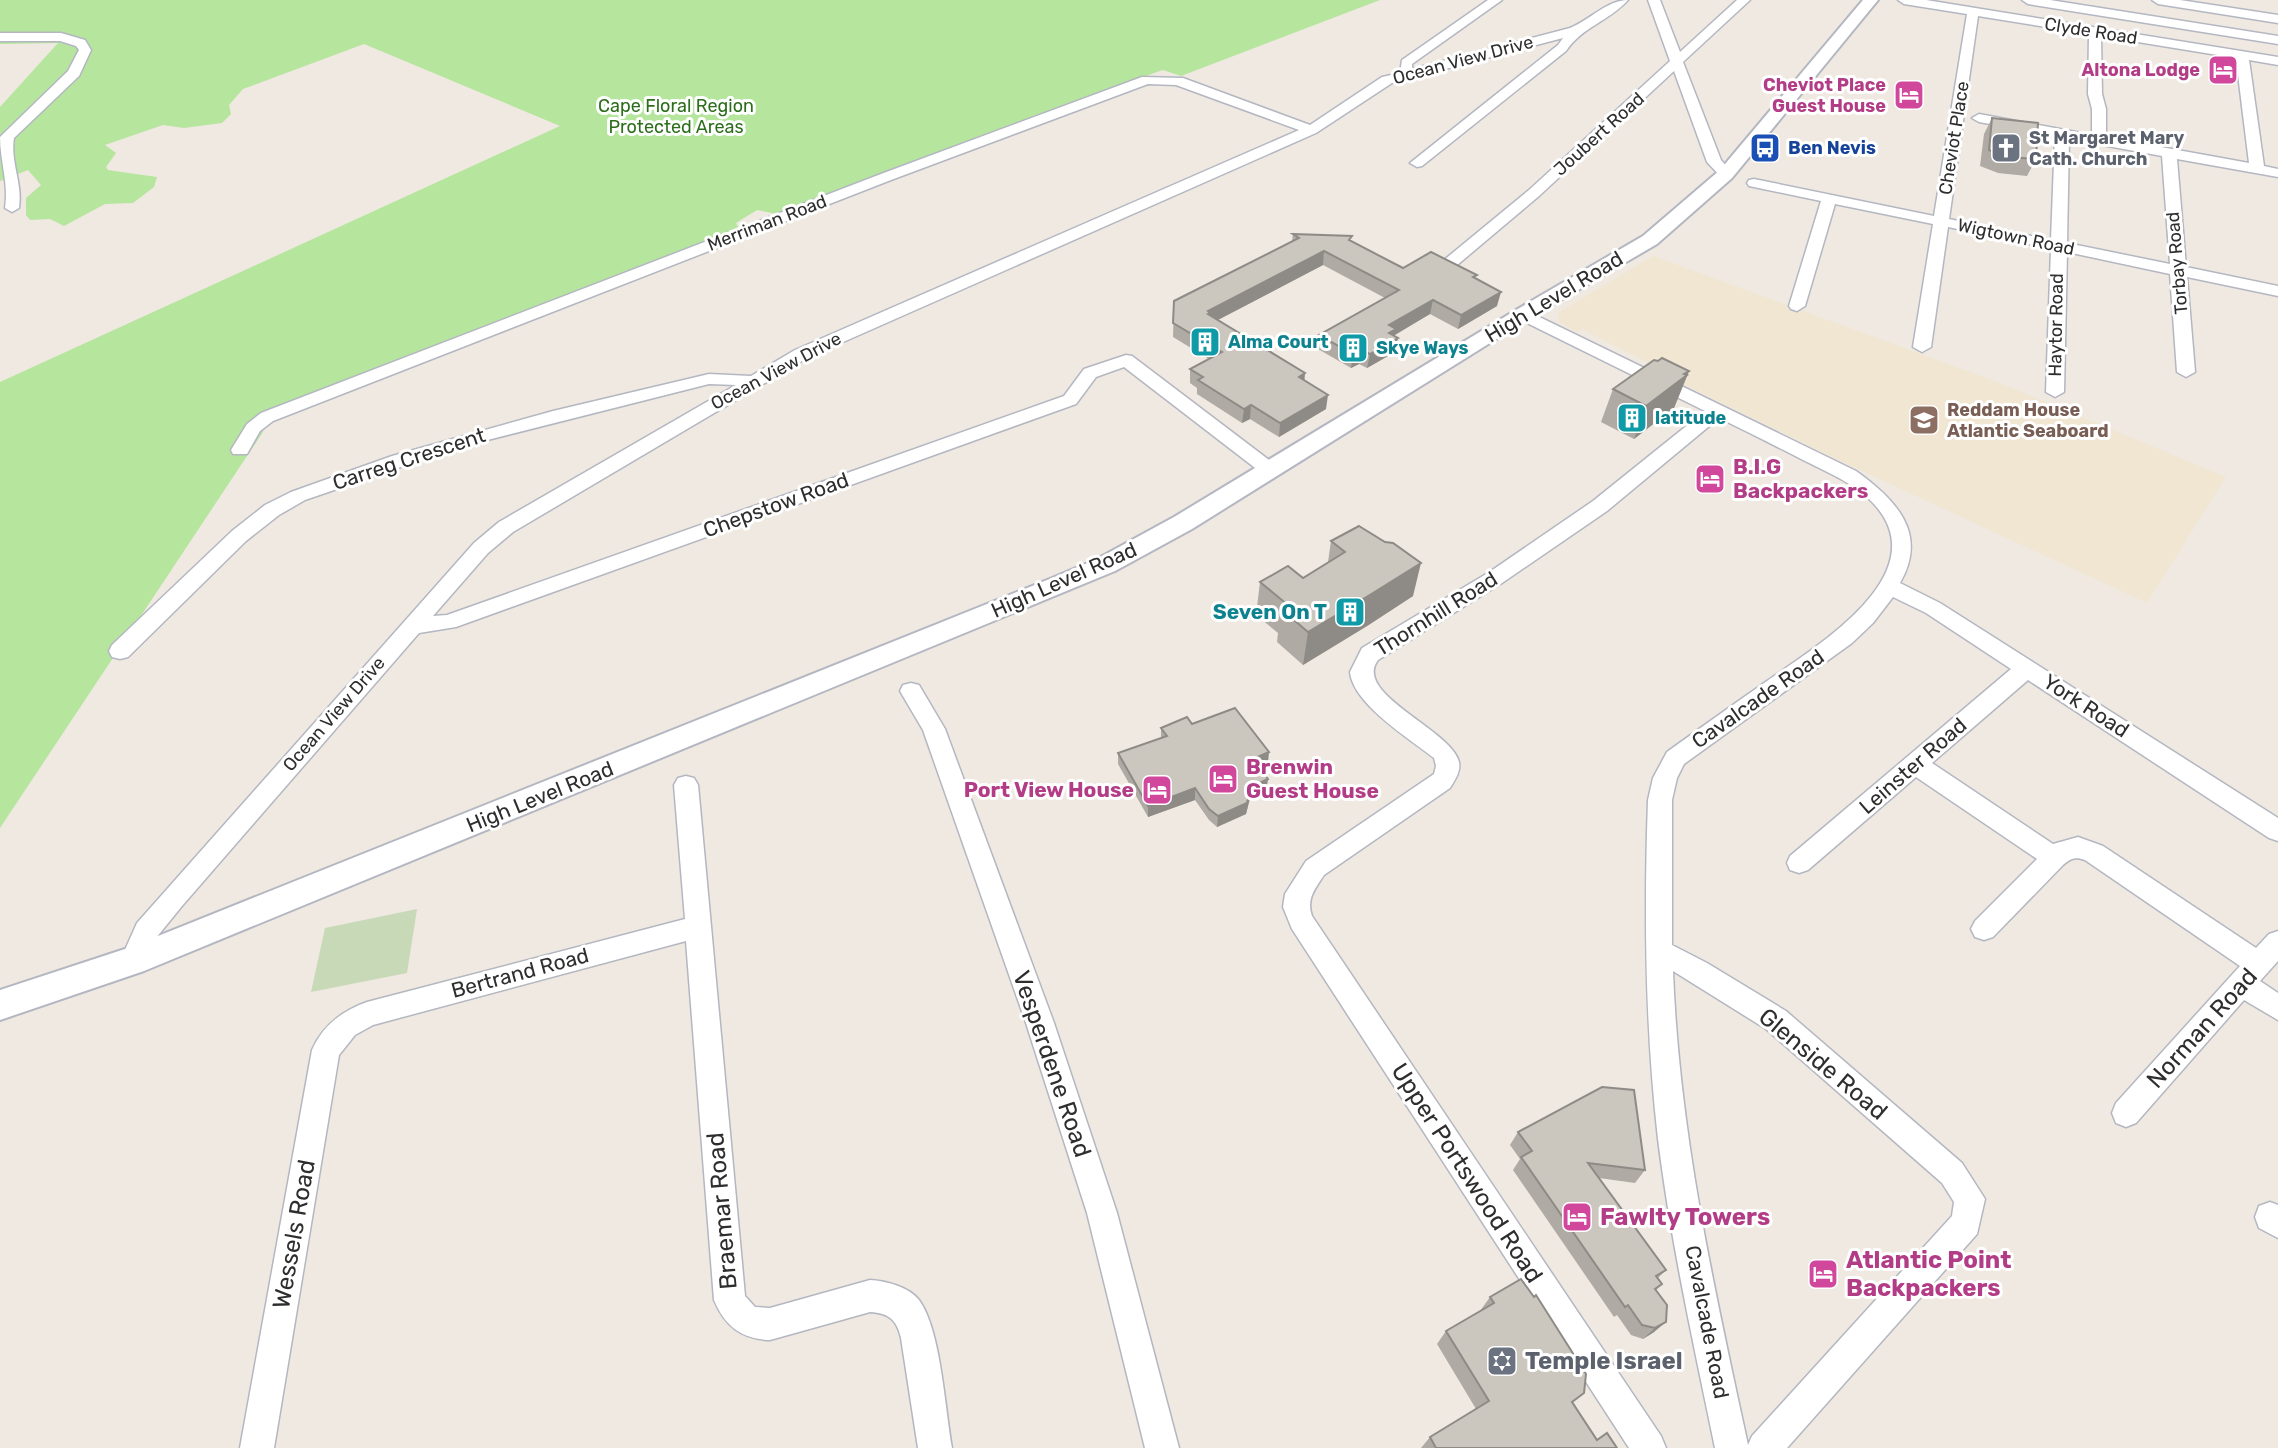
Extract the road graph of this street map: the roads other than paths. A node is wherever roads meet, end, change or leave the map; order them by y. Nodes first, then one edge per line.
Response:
1 (1496, 0) edge
2 (1622, 0) edge
3 (1654, 0) edge
4 (1744, 0) edge
5 (1871, 0) edge
6 (1904, 0) edge
7 (2028, 0) edge
8 (2158, 0) edge
9 (2257, 0) edge
10 (1973, 11) junction
11 (2260, 16) junction
12 (2278, 19) edge
13 (1574, 31) junction
14 (2095, 31) junction
15 (0, 37) edge
16 (2278, 40) edge
17 (2242, 55) junction
18 (1678, 60) junction
19 (2278, 61) edge
20 (1406, 74) junction
21 (1979, 118) dead end
22 (1311, 130) junction
23 (2062, 133) junction
24 (2099, 140) junction
25 (2169, 153) junction
26 (1417, 163) dead end
27 (2257, 170) junction
28 (1726, 174) junction
29 (2278, 175) edge
30 (1754, 183) dead end
31 (1829, 199) junction
32 (12, 208) dead end
33 (1940, 222) junction
34 (2058, 246) junction
35 (1450, 262) edge
36 (2176, 270) junction
37 (2278, 290) edge
38 (1797, 306) dead end
39 (1522, 314) junction
40 (1922, 347) dead end
41 (2186, 372) dead end
42 (752, 381) junction
43 (2055, 392) dead end
44 (1718, 410) junction
45 (240, 450) dead end
46 (1270, 470) junction
47 (1890, 587) junction
48 (412, 626) junction
49 (120, 651) dead end
50 (2027, 668) junction
51 (911, 691) dead end
52 (1915, 764) junction
53 (685, 785) dead end
54 (2278, 831) edge
55 (2064, 852) junction
56 (1799, 863) dead end
57 (1297, 894) joint
58 (696, 927) junction
59 (1984, 929) dead end
60 (2278, 942) edge
61 (1658, 951) junction
62 (133, 961) junction
63 (2250, 974) junction
64 (0, 1005) edge
65 (2278, 1009) edge
66 (345, 1026) joint
67 (2126, 1113) dead end
68 (257, 1448) edge
69 (934, 1448) edge
70 (1163, 1448) edge
71 (1648, 1448) edge
72 (1732, 1448) edge
73 (1764, 1448) edge

1 - 20 street
2 - 13 street, Ocean View Drive
3 - 18 street
4 - 18 street, Joubert Road
5 - 28 street, High Level Road
6 - 10 street, Clyde Road
7 - 16 street
8 - 11 street
9 - 11 street
10 - 14 street, Clyde Road
10 - 33 street, Cheviot Place
11 - 12 street
13 - 20 street, Ocean View Drive
13 - 26 street
14 - 17 street, Clyde Road
14 - 24 street
15 - 32 street
17 - 19 street, Clyde Road
17 - 27 street
18 - 28 street
18 - 35 street, Joubert Road
20 - 22 street, Ocean View Drive
21 - 23 street
22 - 42 street, Ocean View Drive
22 - 45 street, Merriman Road
23 - 24 street
23 - 34 street, Haytor Road
24 - 25 street
25 - 27 street
25 - 36 street, Torbay Road
27 - 29 street
28 - 39 street, High Level Road
30 - 31 street, Wigtown Road
31 - 33 street, Wigtown Road
31 - 38 street
33 - 34 street, Wigtown Road
33 - 40 street, Cheviot Place
34 - 36 street, Wigtown Road
34 - 43 street, Haytor Road
36 - 37 street, Wigtown Road
36 - 41 street, Torbay Road
39 - 44 street, Cavalcade Road
39 - 46 street, High Level Road
42 - 48 street, Ocean View Drive
42 - 49 street, Carreg Crescent
44 - 47 street, Cavalcade Road
44 - 57 street, Thornhill Road
46 - 48 street, Chepstow Road
46 - 62 street, High Level Road
47 - 50 street, York Road
47 - 61 street, Cavalcade Road
48 - 62 street, Ocean View Drive
50 - 52 street, Leinster Road
50 - 54 street, York Road
51 - 70 street, Vesperdene Road
52 - 55 street
52 - 56 street, Leinster Road
53 - 58 street, Braemar Road
55 - 59 street
55 - 63 street
57 - 71 street, Upper Portswood Road
58 - 66 street, Bertrand Road
58 - 69 street, Braemar Road
60 - 63 street, Norman Road
61 - 72 street, Cavalcade Road
61 - 73 street, Glenside Road
62 - 64 street, High Level Road
63 - 65 street
63 - 67 street, Norman Road
66 - 68 street, Wessels Road

